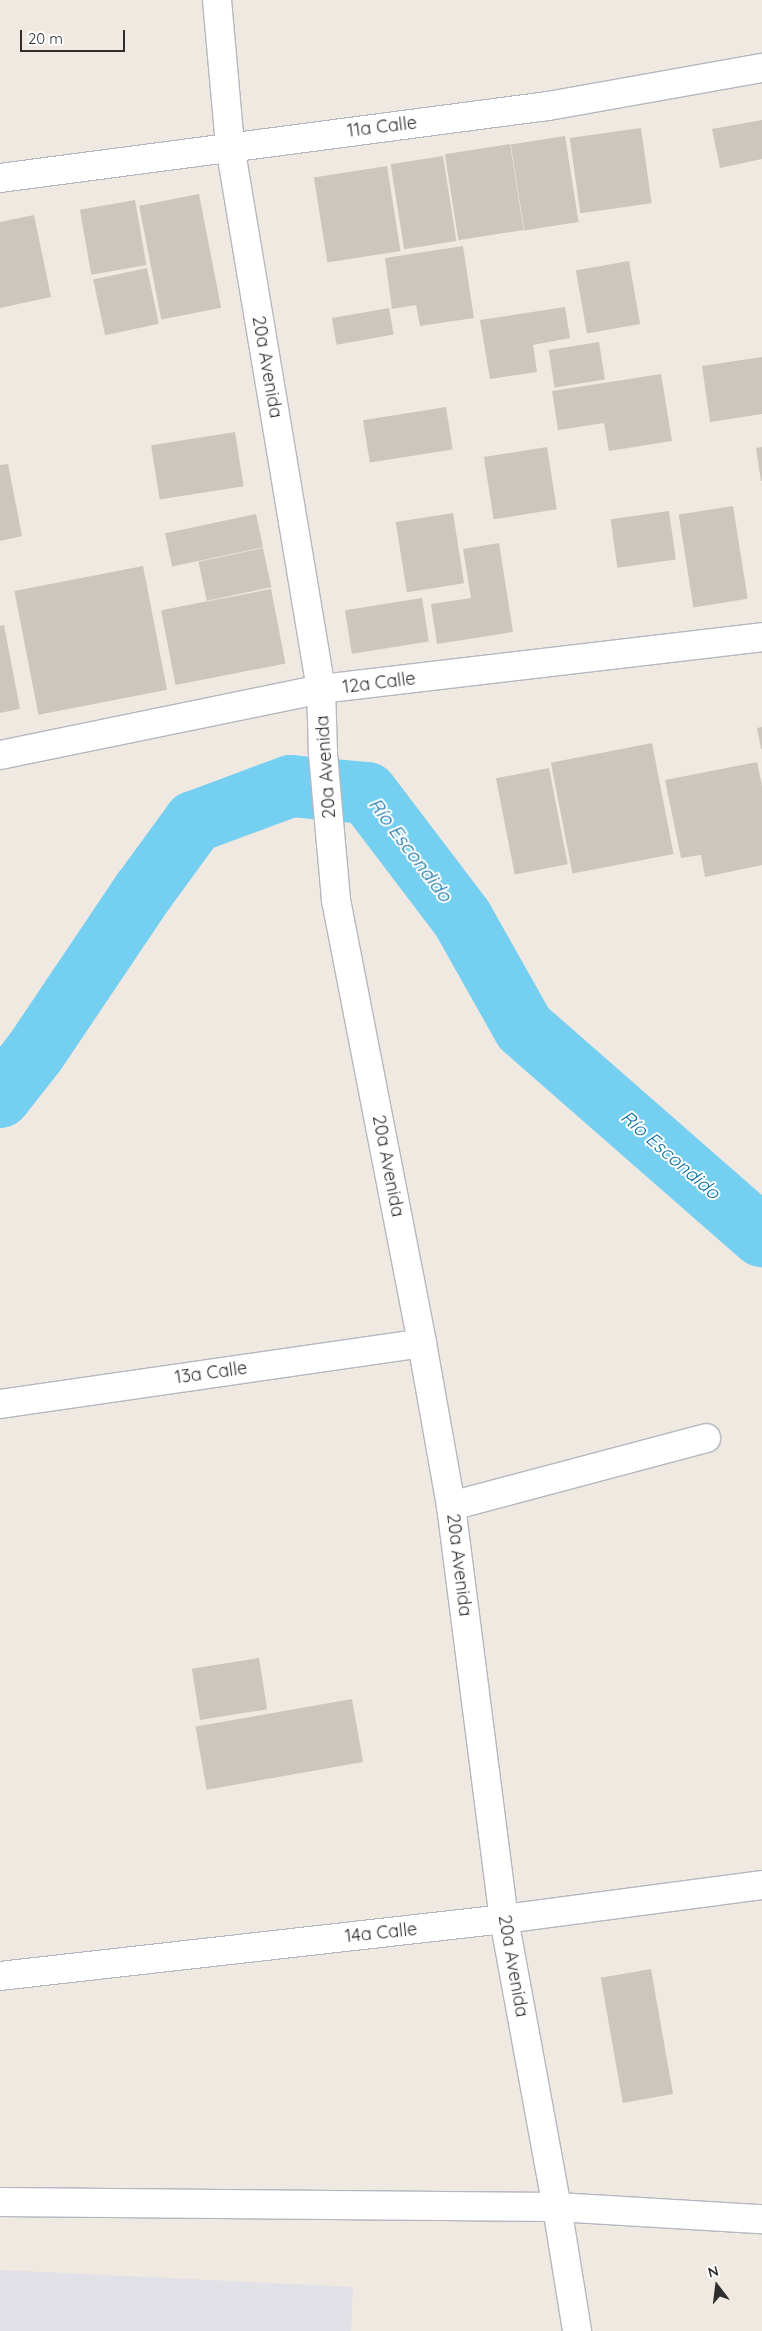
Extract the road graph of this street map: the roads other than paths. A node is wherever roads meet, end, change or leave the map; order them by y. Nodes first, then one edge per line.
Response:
1 (217, 0) edge
2 (762, 68) edge
3 (230, 146) junction
4 (0, 178) edge
5 (762, 637) edge
6 (321, 690) junction
7 (0, 756) edge
8 (422, 1342) junction
9 (0, 1404) edge
10 (706, 1438) dead end
11 (451, 1506) junction
12 (762, 1885) edge
13 (504, 1919) junction
14 (0, 1976) edge
15 (0, 2202) edge
16 (557, 2207) junction
17 (762, 2219) edge
18 (577, 2331) edge

1 - 3 street, 20a Avenida
2 - 3 street, 11a Calle
3 - 4 street, 11a Calle
3 - 6 street, 20a Avenida
5 - 6 street, 12a Calle
6 - 7 street, 12a Calle
6 - 8 street, 20a Avenida
8 - 9 street, 13a Calle
8 - 11 street, 20a Avenida
10 - 11 street
11 - 13 street, 20a Avenida
12 - 13 street, 14a Calle
13 - 14 street, 14a Calle
13 - 16 street, 20a Avenida
15 - 16 street
16 - 17 street
16 - 18 street, 20a Avenida

